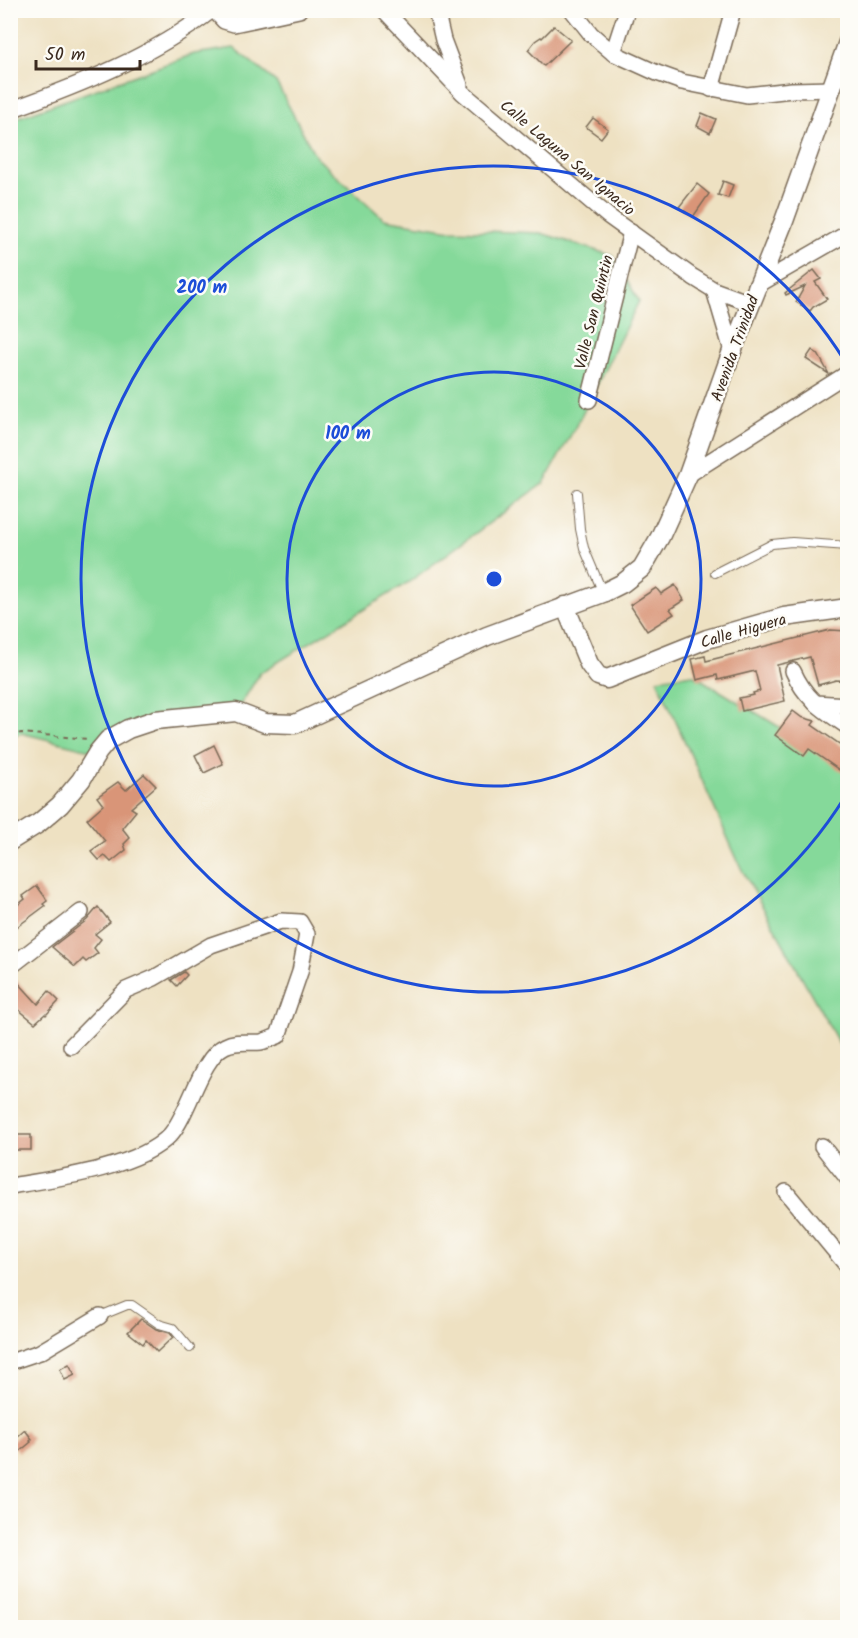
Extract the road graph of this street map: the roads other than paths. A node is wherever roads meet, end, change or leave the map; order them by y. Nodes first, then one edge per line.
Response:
1 (213, 10) edge
2 (299, 10) edge
3 (384, 10) edge
4 (436, 10) edge
5 (572, 10) edge
6 (627, 10) edge
7 (733, 10) edge
8 (848, 42) edge
9 (613, 53) junction
10 (711, 89) junction
11 (832, 89) junction
12 (464, 93) junction
13 (10, 110) edge
14 (631, 232) junction
15 (848, 233) edge
16 (714, 290) junction
17 (753, 295) junction
18 (732, 351) junction
19 (848, 372) edge
20 (589, 400) dead end
21 (688, 476) junction
22 (577, 493) dead end
23 (848, 546) edge
24 (715, 573) dead end
25 (603, 592) junction
26 (565, 606) junction
27 (848, 608) edge
28 (793, 671) dead end
29 (813, 703) junction
30 (848, 705) edge
31 (848, 727) edge
32 (10, 841) edge
33 (81, 912) dead end
34 (10, 967) edge
35 (71, 1046) dead end
36 (822, 1146) dead end
37 (848, 1179) edge
38 (10, 1186) edge
39 (786, 1192) dead end
40 (844, 1257) edge
41 (100, 1316) joint
42 (190, 1348) dead end
43 (10, 1362) edge

1 - 2 street
1 - 13 street
3 - 12 street, Calle Laguna San Ignacio
4 - 12 street
5 - 9 street
6 - 9 street
7 - 10 street
8 - 11 street, Avenida Trinidad
9 - 10 street
10 - 11 street
11 - 17 street, Avenida Trinidad
12 - 14 street, Calle Laguna San Ignacio
14 - 16 street, Calle Laguna San Ignacio
14 - 20 street, Valle San Quintin
15 - 17 street
16 - 17 street, Calle Laguna San Ignacio
16 - 18 street
17 - 18 street, Avenida Trinidad
18 - 21 street, Avenida Trinidad
19 - 21 street
21 - 25 street, Avenida Trinidad
22 - 25 lane
23 - 24 lane
25 - 26 street, Avenida Trinidad
26 - 27 street, Calle Higuera
26 - 32 street, Avenida Trinidad
28 - 29 street
29 - 30 street
29 - 31 street
33 - 34 street
35 - 38 street
36 - 37 street
39 - 40 street
41 - 42 lane
41 - 43 street

